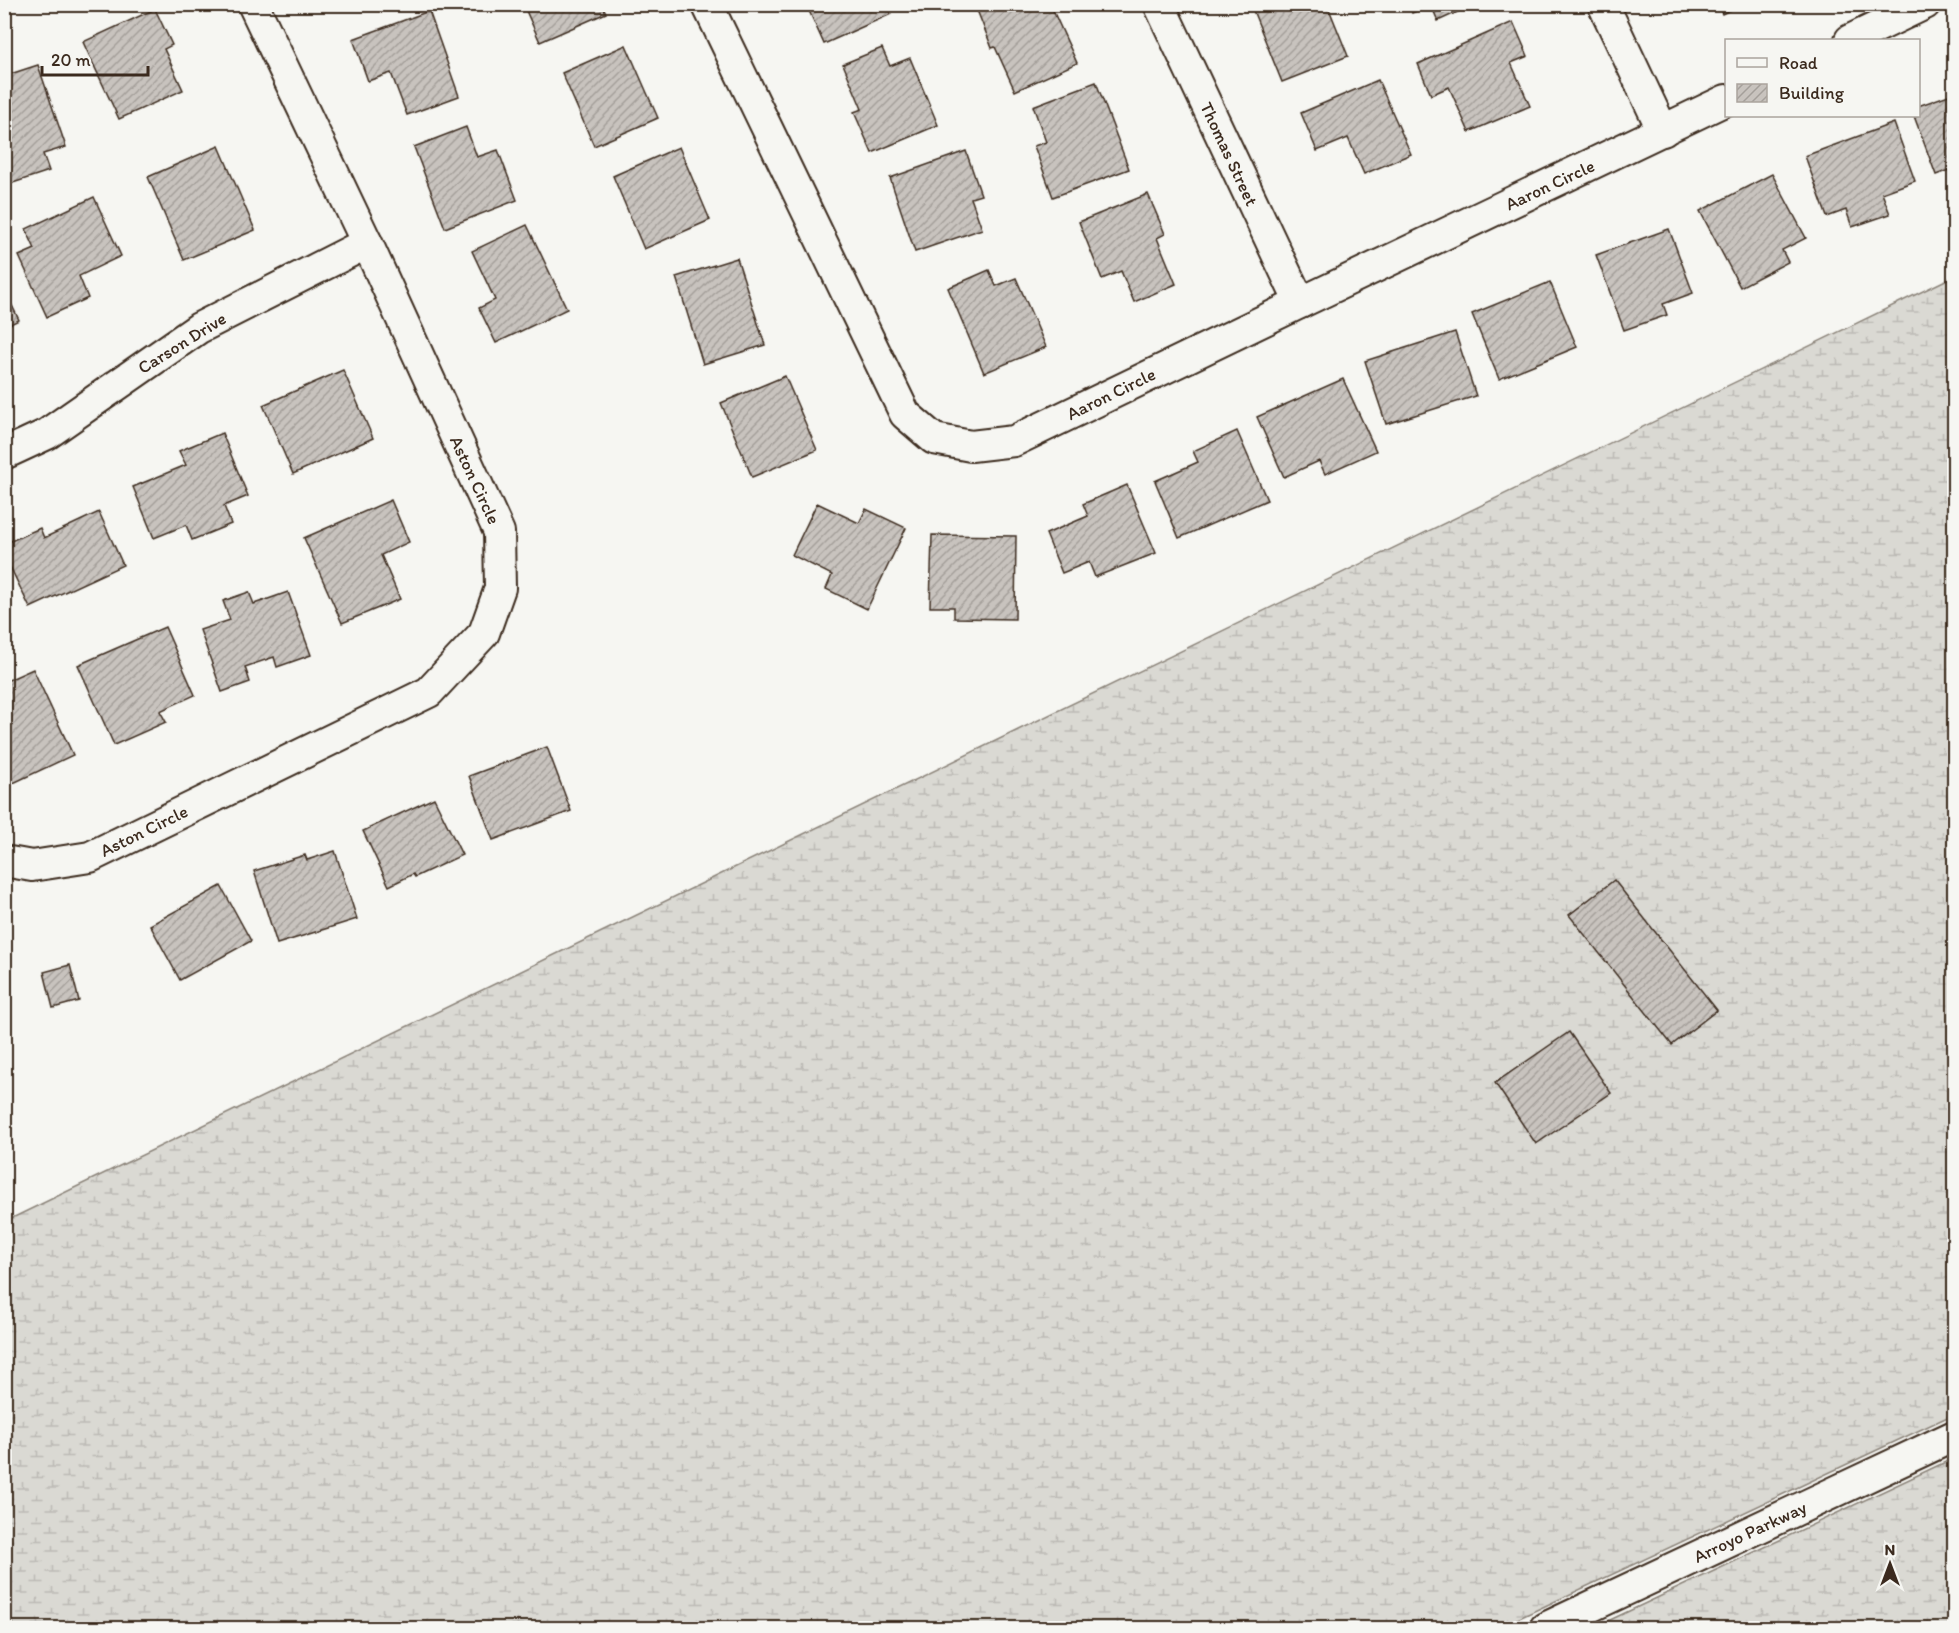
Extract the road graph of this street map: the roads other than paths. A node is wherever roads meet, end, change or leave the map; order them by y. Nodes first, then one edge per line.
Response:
1 (253, 4) edge
2 (707, 4) edge
3 (1159, 4) edge
4 (1603, 4) edge
5 (1925, 4) edge
6 (1852, 39) edge
7 (1725, 100) edge
8 (1663, 131) junction
9 (367, 243) junction
10 (1300, 303) junction
11 (4, 454) edge
12 (4, 861) edge
13 (1954, 1436) edge
14 (1545, 1629) edge

1 - 9 street, Aston Circle
2 - 10 street, Aaron Circle
3 - 10 street, Thomas Street
4 - 8 street
5 - 6 street
7 - 8 street, Aaron Circle
8 - 10 street, Aaron Circle
9 - 11 street, Carson Drive
9 - 12 street, Aston Circle
13 - 14 street, Arroyo Parkway

